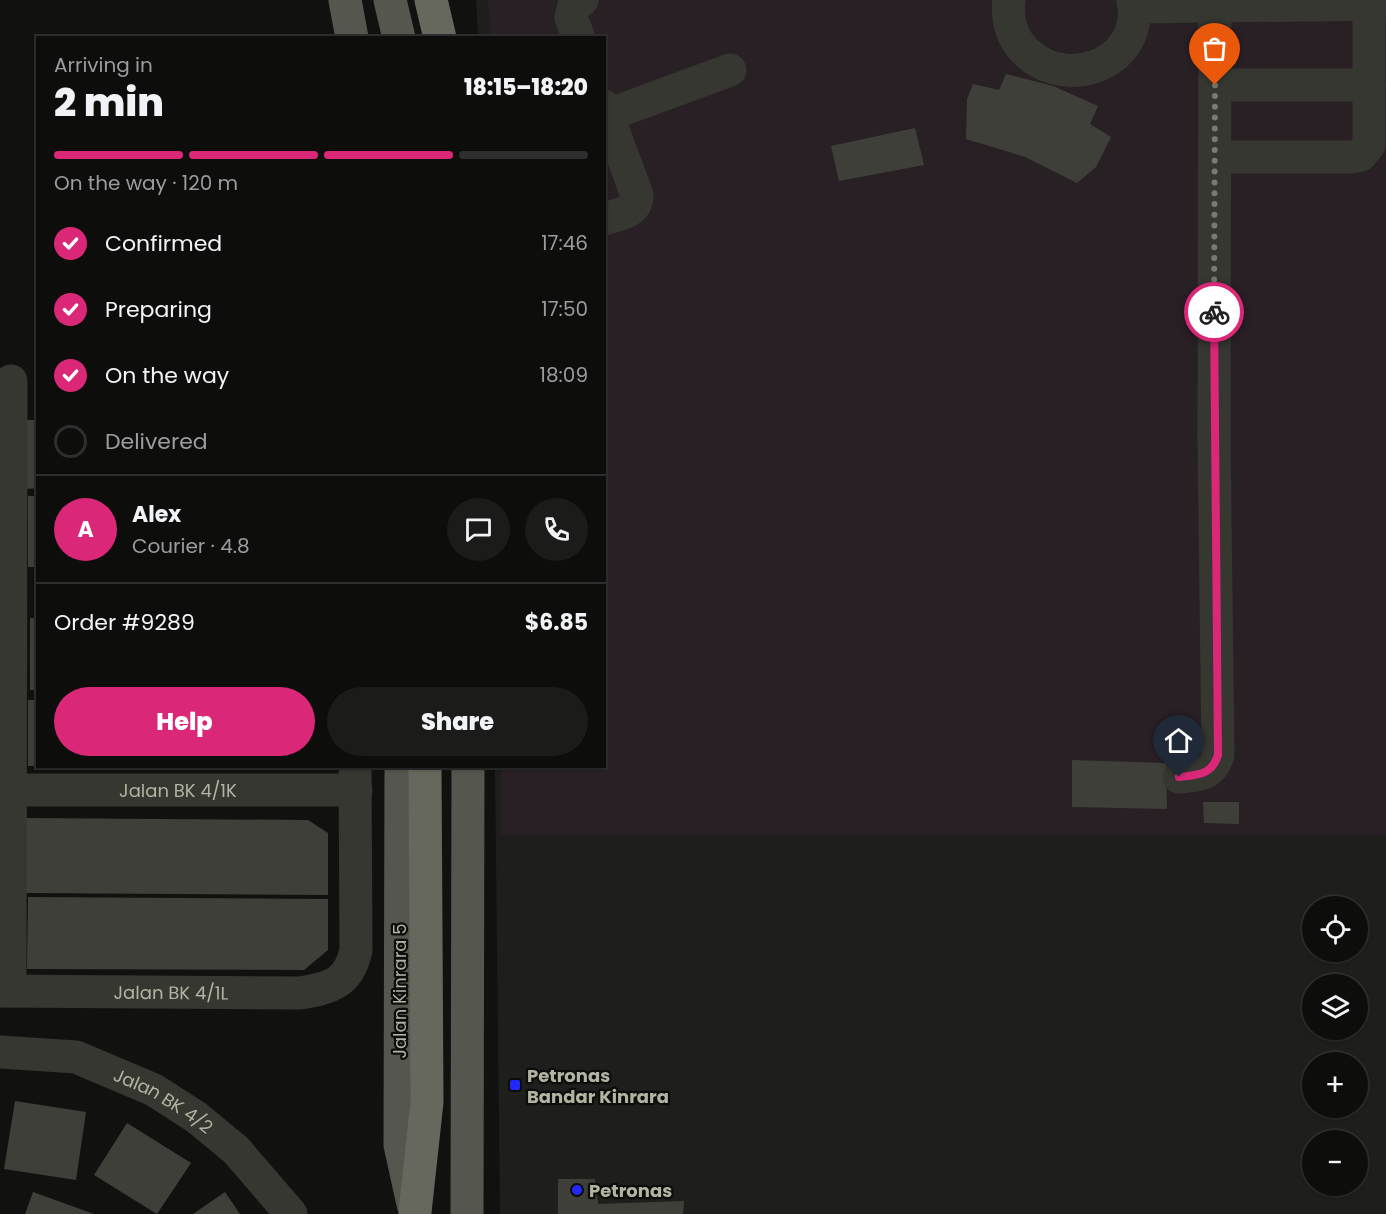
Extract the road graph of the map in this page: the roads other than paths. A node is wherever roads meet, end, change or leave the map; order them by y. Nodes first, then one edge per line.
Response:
1 (345, 0) edge
2 (390, 0) edge
3 (431, 0) edge
4 (582, 0) edge
5 (1009, 0) edge
6 (1133, 3) edge
7 (1215, 4) junction
8 (1377, 4) edge
9 (352, 36) edge
10 (399, 36) edge
11 (440, 36) edge
12 (578, 36) edge
13 (730, 70) dead end
14 (1215, 85) junction
15 (1369, 85) junction
16 (606, 111) edge
17 (1215, 156) junction
18 (606, 218) edge
19 (16, 381) edge
20 (16, 580) edge
21 (401, 768) edge
22 (425, 768) edge
23 (468, 768) edge
24 (1179, 777) dead end
25 (356, 778) edge
26 (5, 790) edge
27 (5, 991) edge
28 (0, 1052) edge
29 (415, 1213) edge
30 (291, 1214) edge
31 (467, 1214) edge

1 - 9 main road
2 - 10 main road
3 - 11 highway
4 - 12 street
5 - 6 street
6 - 7 street
7 - 8 street
7 - 14 street
8 - 15 street
13 - 16 street
14 - 15 street
14 - 17 street
15 - 17 street
16 - 18 street
17 - 24 street
19 - 20 street
20 - 26 street
21 - 29 main road, Jalan Kinrara 5
22 - 29 highway
23 - 31 main road
25 - 26 street, Jalan BK 4/1K
25 - 27 street, Jalan BK 4/1L
26 - 27 street
28 - 30 street, Jalan BK 4/2

